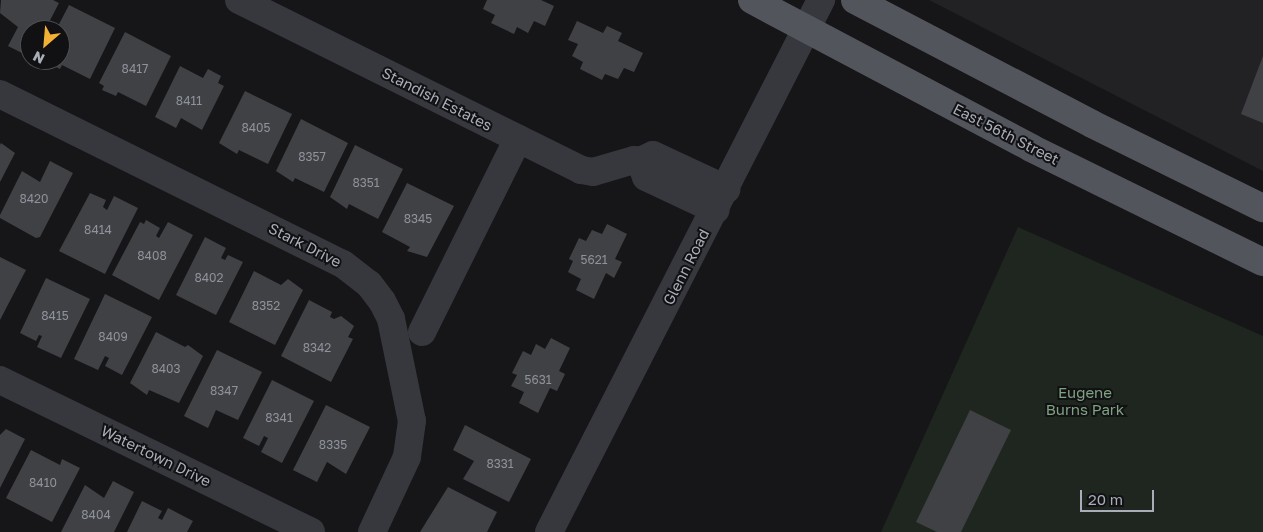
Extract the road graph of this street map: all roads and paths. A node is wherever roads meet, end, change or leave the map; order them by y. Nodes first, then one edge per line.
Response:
1 (239, 0) edge
2 (752, 0) edge
3 (821, 0) edge
4 (855, 0) edge
5 (806, 29) junction
6 (0, 94) edge
7 (518, 139) junction
8 (721, 200) junction
9 (1263, 208) edge
10 (1263, 262) edge
11 (422, 332) dead end
12 (0, 380) edge
13 (311, 532) edge
14 (372, 532) edge
15 (549, 532) edge

1 - 7 street, Standish Estates
2 - 5 main road, East 56th Street
3 - 5 street, Glenn Road
4 - 9 main road
5 - 8 street, Glenn Road
5 - 10 main road, East 56th Street
6 - 14 street, Stark Drive
7 - 8 street, Standish Estates
7 - 11 street
8 - 15 street, Glenn Road
12 - 13 street, Watertown Drive

